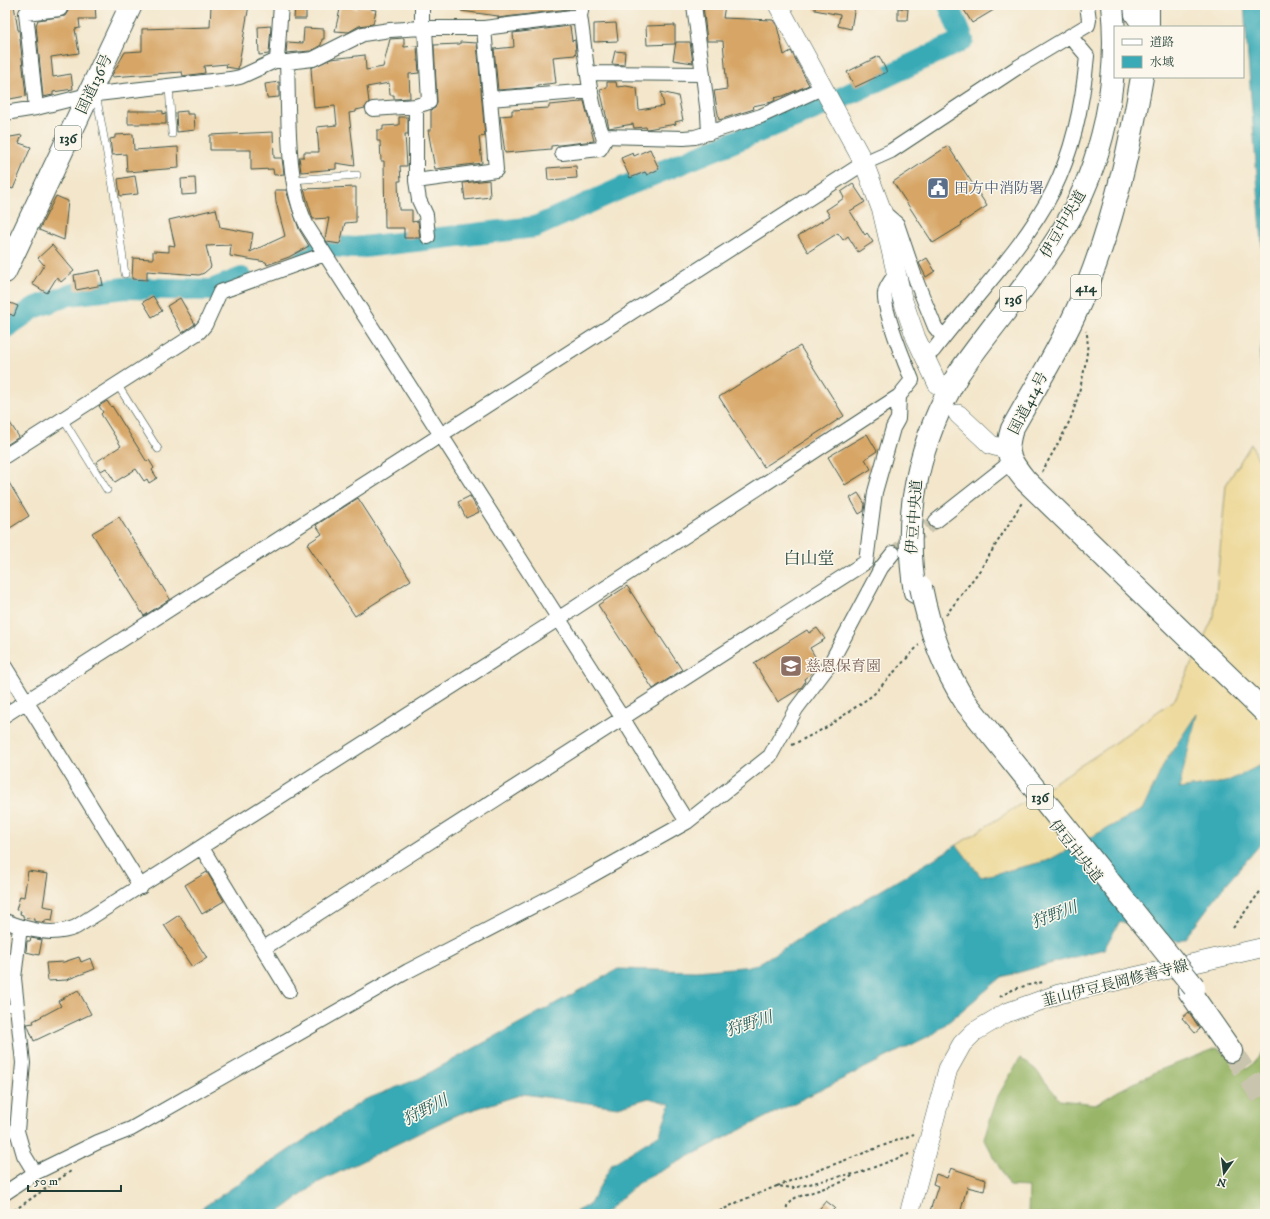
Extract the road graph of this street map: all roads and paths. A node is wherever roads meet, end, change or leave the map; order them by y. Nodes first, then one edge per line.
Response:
1 (59, 5) edge
2 (131, 5) edge
3 (281, 5) edge
4 (422, 5) edge
5 (694, 5) edge
6 (778, 5) edge
7 (1088, 5) edge
8 (1112, 5) edge
9 (1119, 5) edge
10 (1132, 5) edge
11 (1148, 5) edge
12 (581, 10) edge
13 (1121, 26) edge
14 (1139, 26) edge
15 (1148, 26) edge
16 (424, 28) junction
17 (484, 28) junction
18 (1070, 36) junction
19 (282, 61) junction
20 (589, 73) junction
21 (703, 74) junction
22 (1120, 78) edge
23 (1142, 78) edge
24 (168, 86) junction
25 (824, 87) junction
26 (592, 91) junction
27 (92, 95) junction
28 (490, 99) junction
29 (416, 106) junction
30 (36, 108) junction
31 (373, 109) dead end
32 (5, 113) edge
33 (709, 133) junction
34 (172, 134) dead end
35 (602, 136) junction
36 (562, 153) dead end
37 (864, 163) junction
38 (357, 175) dead end
39 (293, 180) junction
40 (416, 180) junction
41 (882, 211) junction
42 (428, 237) dead end
43 (325, 254) junction
44 (5, 272) edge
45 (125, 274) dead end
46 (896, 274) junction
47 (1075, 315) junction
48 (943, 337) junction
49 (933, 351) dead end
50 (117, 384) junction
51 (938, 385) dead end
52 (899, 396) junction
53 (958, 414) dead end
54 (63, 419) junction
55 (441, 436) junction
56 (158, 449) dead end
57 (5, 456) edge
58 (1009, 456) junction
59 (1030, 486) junction
60 (106, 490) dead end
61 (936, 521) tunnel mouth
62 (893, 553) tunnel mouth
63 (918, 590) junction
64 (558, 619) junction
65 (942, 620) dead end
66 (921, 643) dead end
67 (5, 667) edge
68 (27, 701) junction
69 (1265, 712) edge
70 (5, 715) edge
71 (624, 719) junction
72 (770, 756) junction
73 (687, 822) junction
74 (202, 848) junction
75 (1265, 885) edge
76 (140, 887) junction
77 (5, 921) edge
78 (20, 927) junction
79 (1233, 928) dead end
80 (1265, 947) edge
81 (264, 948) junction
82 (289, 991) dead end
83 (11, 1008) edge
84 (1234, 1049) tunnel mouth
85 (916, 1128) dead end
86 (927, 1151) junction
87 (77, 1167) dead end
88 (36, 1173) junction
89 (856, 1174) junction
90 (777, 1186) junction
91 (5, 1193) edge
92 (9, 1214) edge
93 (714, 1214) edge
94 (786, 1214) edge
95 (909, 1214) edge

1 - 30 street
2 - 27 highway, 国道136号 / 136
3 - 19 street
4 - 16 street
5 - 21 street
6 - 25 main road
7 - 18 street
8 - 63 highway, 伊豆中央道 / 136
9 - 13 highway
10 - 14 street
11 - 15 highway
12 - 17 street
12 - 20 street
16 - 17 street
16 - 19 street
16 - 29 street
17 - 28 street
18 - 37 street
18 - 48 street
19 - 24 street
19 - 39 street
20 - 21 street
20 - 26 street
21 - 33 street
22 - 63 highway, 伊豆中央道 / 136
23 - 47 highway, 国道414号 / 414
24 - 27 street
24 - 34 lane
25 - 33 street
25 - 37 main road
26 - 28 street
26 - 35 street
27 - 30 street
27 - 44 highway, 国道136号 / 136
27 - 45 lane
28 - 40 street
29 - 31 street
29 - 40 street
30 - 32 street
33 - 35 street
35 - 36 street
37 - 41 main road
37 - 55 street
38 - 39 lane
39 - 43 street
40 - 42 street
41 - 46 main road
41 - 48 street
43 - 50 street
43 - 55 street
46 - 51 main road
46 - 52 street
47 - 58 highway, 国道414号 / 414
47 - 59 path
48 - 49 street
50 - 54 street
50 - 56 lane
52 - 64 street
52 - 71 street
53 - 58 main road
54 - 57 street
54 - 60 lane
55 - 64 street
55 - 68 street
58 - 59 highway
58 - 61 street
59 - 65 path
59 - 69 highway, bridge
62 - 72 street
63 - 84 highway, 伊豆中央道 / 136
64 - 71 street
64 - 74 street
66 - 72 path
67 - 68 street
68 - 70 street
68 - 76 street
71 - 73 street
71 - 81 street
72 - 73 street
73 - 88 street
74 - 76 street
74 - 81 street
75 - 79 path
76 - 78 street
77 - 78 street
78 - 83 street
80 - 86 main road, 韮山伊豆長岡修善寺線
81 - 82 street
83 - 88 street
85 - 90 path
86 - 89 path
86 - 95 main road, 韮山伊豆長岡修善寺線
87 - 92 path
88 - 91 street
89 - 90 path
89 - 94 path
90 - 93 path

